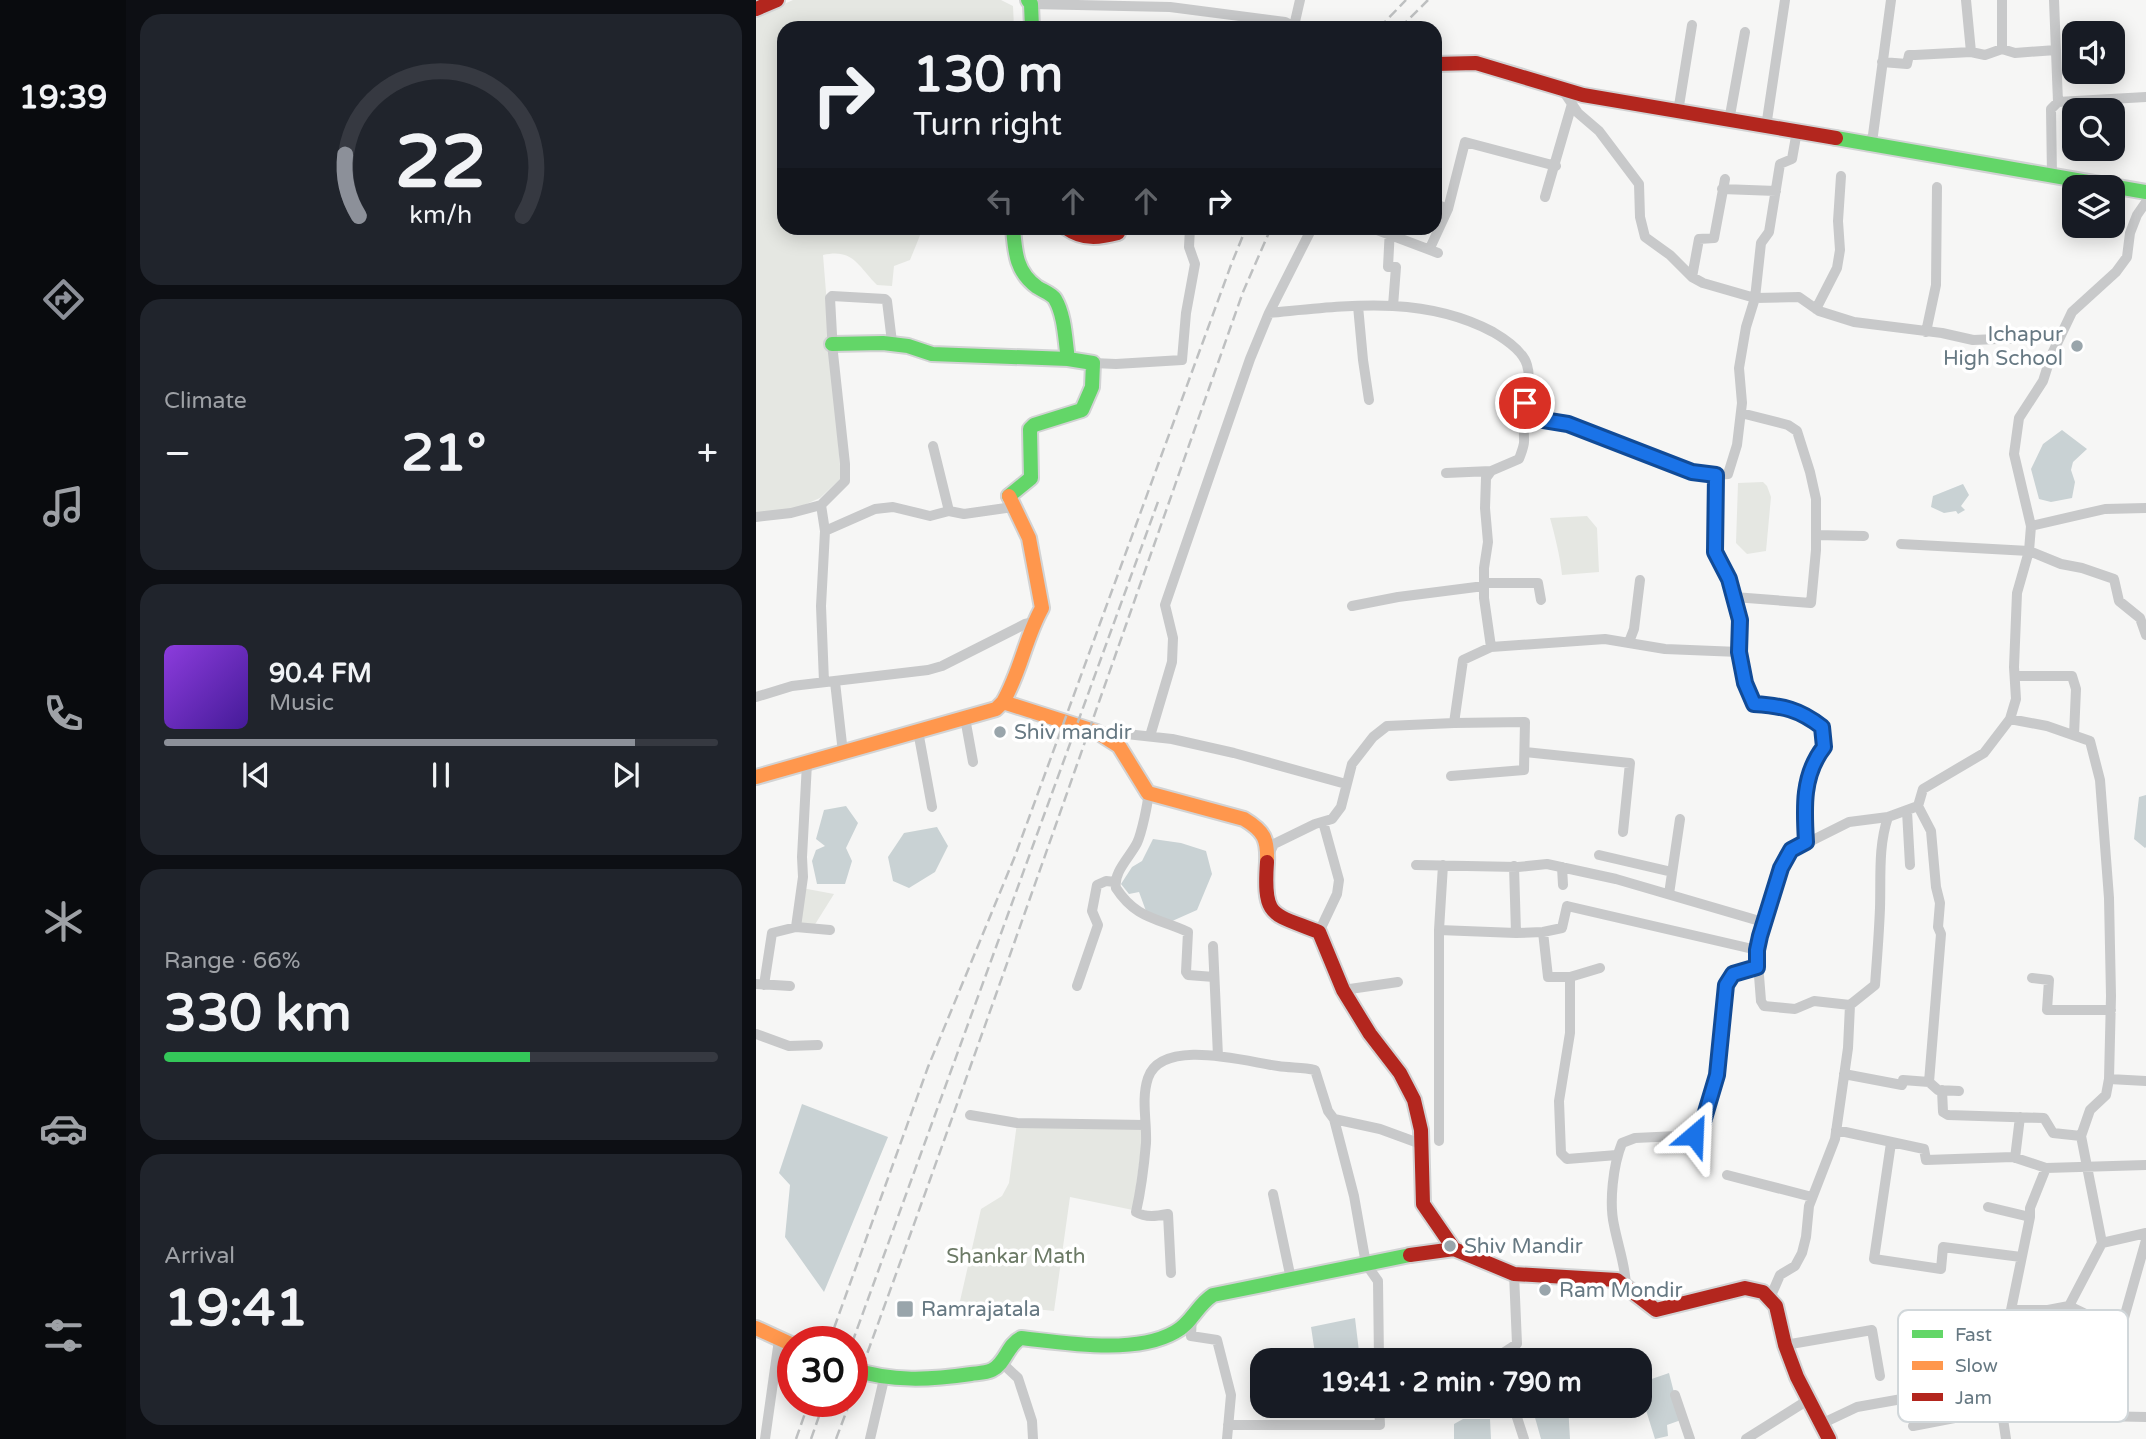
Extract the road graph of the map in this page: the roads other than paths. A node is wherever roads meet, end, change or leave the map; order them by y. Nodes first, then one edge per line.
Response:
1 (777, 0) edge
2 (1300, 0) edge
3 (1785, 0) edge
4 (1891, 0) edge
5 (1966, 0) edge
6 (2002, 0) edge
7 (2054, 0) edge
8 (1030, 2) edge
9 (756, 9) edge
10 (1031, 21) edge
11 (1277, 21) edge
12 (1297, 21) edge
13 (1692, 25) dead end
14 (1745, 32) dead end
15 (2001, 49) junction
16 (2056, 50) junction
17 (1971, 52) junction
18 (1882, 62) junction
19 (1442, 64) edge
20 (1562, 88) junction
21 (2146, 97) edge
22 (2058, 102) junction
23 (1572, 104) junction
24 (1678, 112) junction
25 (1729, 121) junction
26 (1766, 127) junction
27 (1797, 131) junction
28 (1868, 146) junction
29 (1556, 166) junction
30 (1842, 176) dead end
31 (2052, 176) junction
32 (1937, 187) dead end
33 (1776, 191) junction
34 (2146, 192) edge
35 (1545, 197) dead end
36 (2146, 202) edge
37 (1442, 207) edge
38 (1448, 209) junction
39 (1442, 227) edge
40 (1014, 235) edge
41 (1077, 235) edge
42 (1107, 235) edge
43 (1190, 235) edge
44 (1308, 235) edge
45 (1390, 235) edge
46 (1400, 235) edge
47 (1439, 235) edge
48 (1692, 277) junction
49 (1755, 298) junction
50 (1358, 306) junction
51 (1393, 306) junction
52 (1816, 309) junction
53 (1269, 313) junction
54 (1926, 332) junction
55 (2062, 333) junction
56 (892, 342) junction
57 (832, 344) junction
58 (1068, 359) junction
59 (1093, 362) junction
60 (1369, 400) dead end
61 (1741, 413) junction
62 (1524, 417) junction
63 (933, 446) dead end
64 (1491, 471) junction
65 (1446, 473) dead end
66 (1716, 475) junction
67 (821, 505) junction
68 (1013, 507) junction
69 (2146, 508) edge
70 (949, 511) junction
71 (756, 517) edge
72 (2031, 526) junction
73 (825, 531) junction
74 (1816, 535) junction
75 (1864, 536) dead end
76 (1901, 544) dead end
77 (2029, 551) junction
78 (1640, 580) dead end
79 (1484, 584) junction
80 (1734, 597) junction
81 (1541, 600) dead end
82 (1352, 607) dead end
83 (1034, 622) junction
84 (2146, 635) edge
85 (1629, 642) junction
86 (1491, 647) junction
87 (1739, 652) junction
88 (2015, 676) junction
89 (824, 682) junction
90 (835, 682) junction
91 (756, 697) edge
92 (1003, 702) junction
93 (965, 718) junction
94 (2010, 719) junction
95 (1454, 723) junction
96 (1088, 729) junction
97 (918, 731) junction
98 (2074, 735) junction
99 (1150, 736) junction
100 (846, 752) junction
101 (1524, 752) junction
102 (973, 762) dead end
103 (807, 763) junction
104 (1451, 776) dead end
105 (756, 777) edge
106 (1346, 784) junction
107 (1148, 793) junction
108 (1918, 806) junction
109 (932, 807) dead end
110 (1907, 811) junction
111 (1888, 817) junction
112 (1680, 819) dead end
113 (1323, 822) junction
114 (1623, 832) dead end
115 (1806, 842) junction
116 (1599, 855) dead end
117 (1268, 857) junction
118 (1416, 865) dead end
119 (1443, 865) junction
120 (1910, 865) dead end
121 (1514, 866) junction
122 (1562, 867) junction
123 (1672, 872) junction
124 (1115, 882) junction
125 (1563, 885) dead end
126 (1669, 894) junction
127 (1763, 922) junction
128 (796, 927) junction
129 (830, 930) dead end
130 (1438, 930) junction
131 (1319, 932) junction
132 (1543, 932) junction
133 (1516, 933) junction
134 (1213, 946) dead end
135 (1757, 950) junction
136 (1757, 967) junction
137 (1600, 968) dead end
138 (1214, 977) junction
139 (1570, 977) junction
140 (2032, 978) dead end
141 (1398, 982) dead end
142 (760, 985) edge
143 (790, 986) dead end
144 (1077, 986) dead end
145 (1343, 990) junction
146 (1850, 1005) junction
147 (2111, 1010) junction
148 (756, 1034) edge
149 (818, 1045) dead end
150 (1218, 1056) junction
151 (1844, 1074) junction
152 (2109, 1079) junction
153 (2146, 1081) edge
154 (1929, 1082) junction
155 (1942, 1090) junction
156 (1959, 1091) dead end
157 (970, 1115) dead end
158 (2020, 1116) junction
159 (1334, 1119) junction
160 (1145, 1125) junction
161 (1836, 1130) junction
162 (2081, 1136) junction
163 (1439, 1141) dead end
164 (1891, 1143) junction
165 (1421, 1144) junction
166 (1617, 1155) junction
167 (2015, 1158) junction
168 (2087, 1165) junction
169 (2146, 1165) edge
170 (2046, 1168) junction
171 (1727, 1175) dead end
172 (1273, 1194) dead end
173 (1812, 1197) junction
174 (1988, 1207) dead end
175 (2030, 1217) junction
176 (2146, 1233) edge
177 (2146, 1240) edge
178 (2102, 1243) junction
179 (1454, 1249) junction
180 (2021, 1257) junction
181 (1366, 1264) junction
182 (1171, 1273) dead end
183 (1514, 1274) junction
184 (1291, 1279) junction
185 (1626, 1285) junction
186 (1770, 1298) junction
187 (2069, 1306) junction
188 (2011, 1310) joint
189 (2077, 1310) edge
190 (2126, 1310) edge
191 (1192, 1311) junction
192 (756, 1328) edge
193 (777, 1338) edge
194 (1785, 1345) junction
195 (1379, 1348) edge
196 (1511, 1348) edge
197 (1002, 1363) junction
198 (868, 1374) edge
199 (1880, 1376) dead end
200 (884, 1379) junction
201 (777, 1384) edge
202 (1675, 1395) dead end
203 (1898, 1399) edge
204 (1808, 1400) junction
205 (2128, 1417) edge
206 (2146, 1417) edge
207 (1380, 1418) edge
208 (1517, 1418) edge
209 (1934, 1422) edge
210 (1821, 1424) junction
211 (1228, 1425) junction
212 (1913, 1426) dead end
213 (765, 1439) edge
214 (870, 1439) edge
215 (1032, 1439) edge
216 (1227, 1439) edge
217 (1524, 1439) edge
218 (1690, 1439) edge
219 (1746, 1439) edge
220 (1829, 1439) edge

1 - 9 street
2 - 12 street
3 - 26 street
4 - 18 street
5 - 17 street
6 - 15 street
7 - 16 street
8 - 10 street
8 - 11 street
13 - 24 street
14 - 25 street
15 - 16 street
15 - 17 street
16 - 22 street
17 - 18 street
18 - 28 street
19 - 20 street
20 - 23 street
20 - 24 street
21 - 22 street
22 - 31 street
23 - 29 street
23 - 48 street
24 - 25 street
25 - 26 street
26 - 27 street
27 - 28 street
27 - 33 street
28 - 31 street
29 - 35 street
29 - 38 street
30 - 52 street
31 - 34 street
32 - 54 street
33 - 48 street
33 - 49 street
36 - 55 street
37 - 38 street
38 - 39 street
40 - 58 street
41 - 42 street
43 - 59 street
44 - 53 street
45 - 51 street
46 - 47 street
48 - 49 street
49 - 52 street
49 - 61 street
50 - 51 street
50 - 53 street
50 - 60 street
51 - 62 street
52 - 54 street
53 - 99 street
54 - 55 street
55 - 72 street
56 - 57 street
56 - 57 street
56 - 58 street
57 - 67 street
58 - 59 street
59 - 68 street
61 - 66 street
61 - 74 street
62 - 64 street
62 - 66 street
63 - 70 street
64 - 65 street
64 - 79 street
66 - 80 street
67 - 71 street
67 - 73 street
68 - 70 street
68 - 83 street
69 - 72 street
70 - 73 street
72 - 77 street
73 - 89 street
74 - 75 street
74 - 80 street
76 - 77 street
77 - 84 street
77 - 88 street
78 - 85 street
79 - 81 street
79 - 82 street
79 - 86 street
80 - 87 street
83 - 90 street
83 - 92 street
85 - 86 street
85 - 87 street
86 - 95 street
87 - 115 street
88 - 94 street
88 - 98 street
89 - 90 street
89 - 91 street
90 - 100 street
92 - 93 street
92 - 96 street
93 - 97 street
93 - 102 street
94 - 98 street
94 - 108 street
95 - 101 street
95 - 106 street
96 - 99 street
96 - 107 street
97 - 100 street
97 - 109 street
98 - 147 street
99 - 106 street
100 - 103 street
101 - 104 street
101 - 114 street
103 - 105 street
103 - 128 street
106 - 113 street
107 - 117 street
107 - 124 street
108 - 110 street
108 - 154 street
110 - 111 street
110 - 120 street
111 - 115 street
111 - 146 street
112 - 123 street
113 - 117 street
113 - 131 street
115 - 127 street
116 - 123 street
117 - 131 street
118 - 119 street
119 - 121 street
119 - 130 street
121 - 122 street
121 - 133 street
122 - 125 street
122 - 126 street
123 - 126 street
124 - 138 street
124 - 144 street
126 - 127 street
127 - 135 street
128 - 129 street
128 - 142 street
130 - 133 street
130 - 163 street
131 - 145 street
132 - 133 street
132 - 135 street
132 - 139 street
134 - 138 street
135 - 136 street
136 - 146 street
136 - 166 street
137 - 139 street
138 - 150 street
139 - 166 street
140 - 147 street
141 - 145 street
142 - 143 street
145 - 165 street
146 - 151 street
147 - 152 street
148 - 149 street
150 - 159 street
150 - 160 street
151 - 154 street
151 - 161 street
152 - 153 street
152 - 162 street
154 - 155 street
155 - 156 street
155 - 158 street
157 - 160 street
158 - 162 street
158 - 167 street
159 - 165 street
159 - 181 street
160 - 182 street
161 - 164 street
161 - 173 street
162 - 168 street
164 - 167 street
164 - 180 street
165 - 179 street
166 - 185 street
167 - 170 street
168 - 169 street
168 - 170 street
168 - 178 street
170 - 175 street
171 - 173 street
172 - 184 street
173 - 186 street
174 - 175 street
175 - 180 street
176 - 178 street
177 - 190 street
178 - 187 street
179 - 181 street
179 - 183 street
180 - 188 street
181 - 184 street
181 - 195 street
183 - 185 street
183 - 196 street
184 - 191 street
185 - 186 street
186 - 194 street
187 - 188 street
187 - 189 street
191 - 197 street
191 - 211 street
192 - 193 street
194 - 199 street
194 - 204 street
197 - 200 street
197 - 215 street
198 - 200 street
200 - 214 street
201 - 213 street
202 - 218 street
203 - 210 street
204 - 210 street
204 - 219 street
205 - 206 street
207 - 211 street
208 - 217 street
209 - 212 street
210 - 220 street
211 - 216 street

